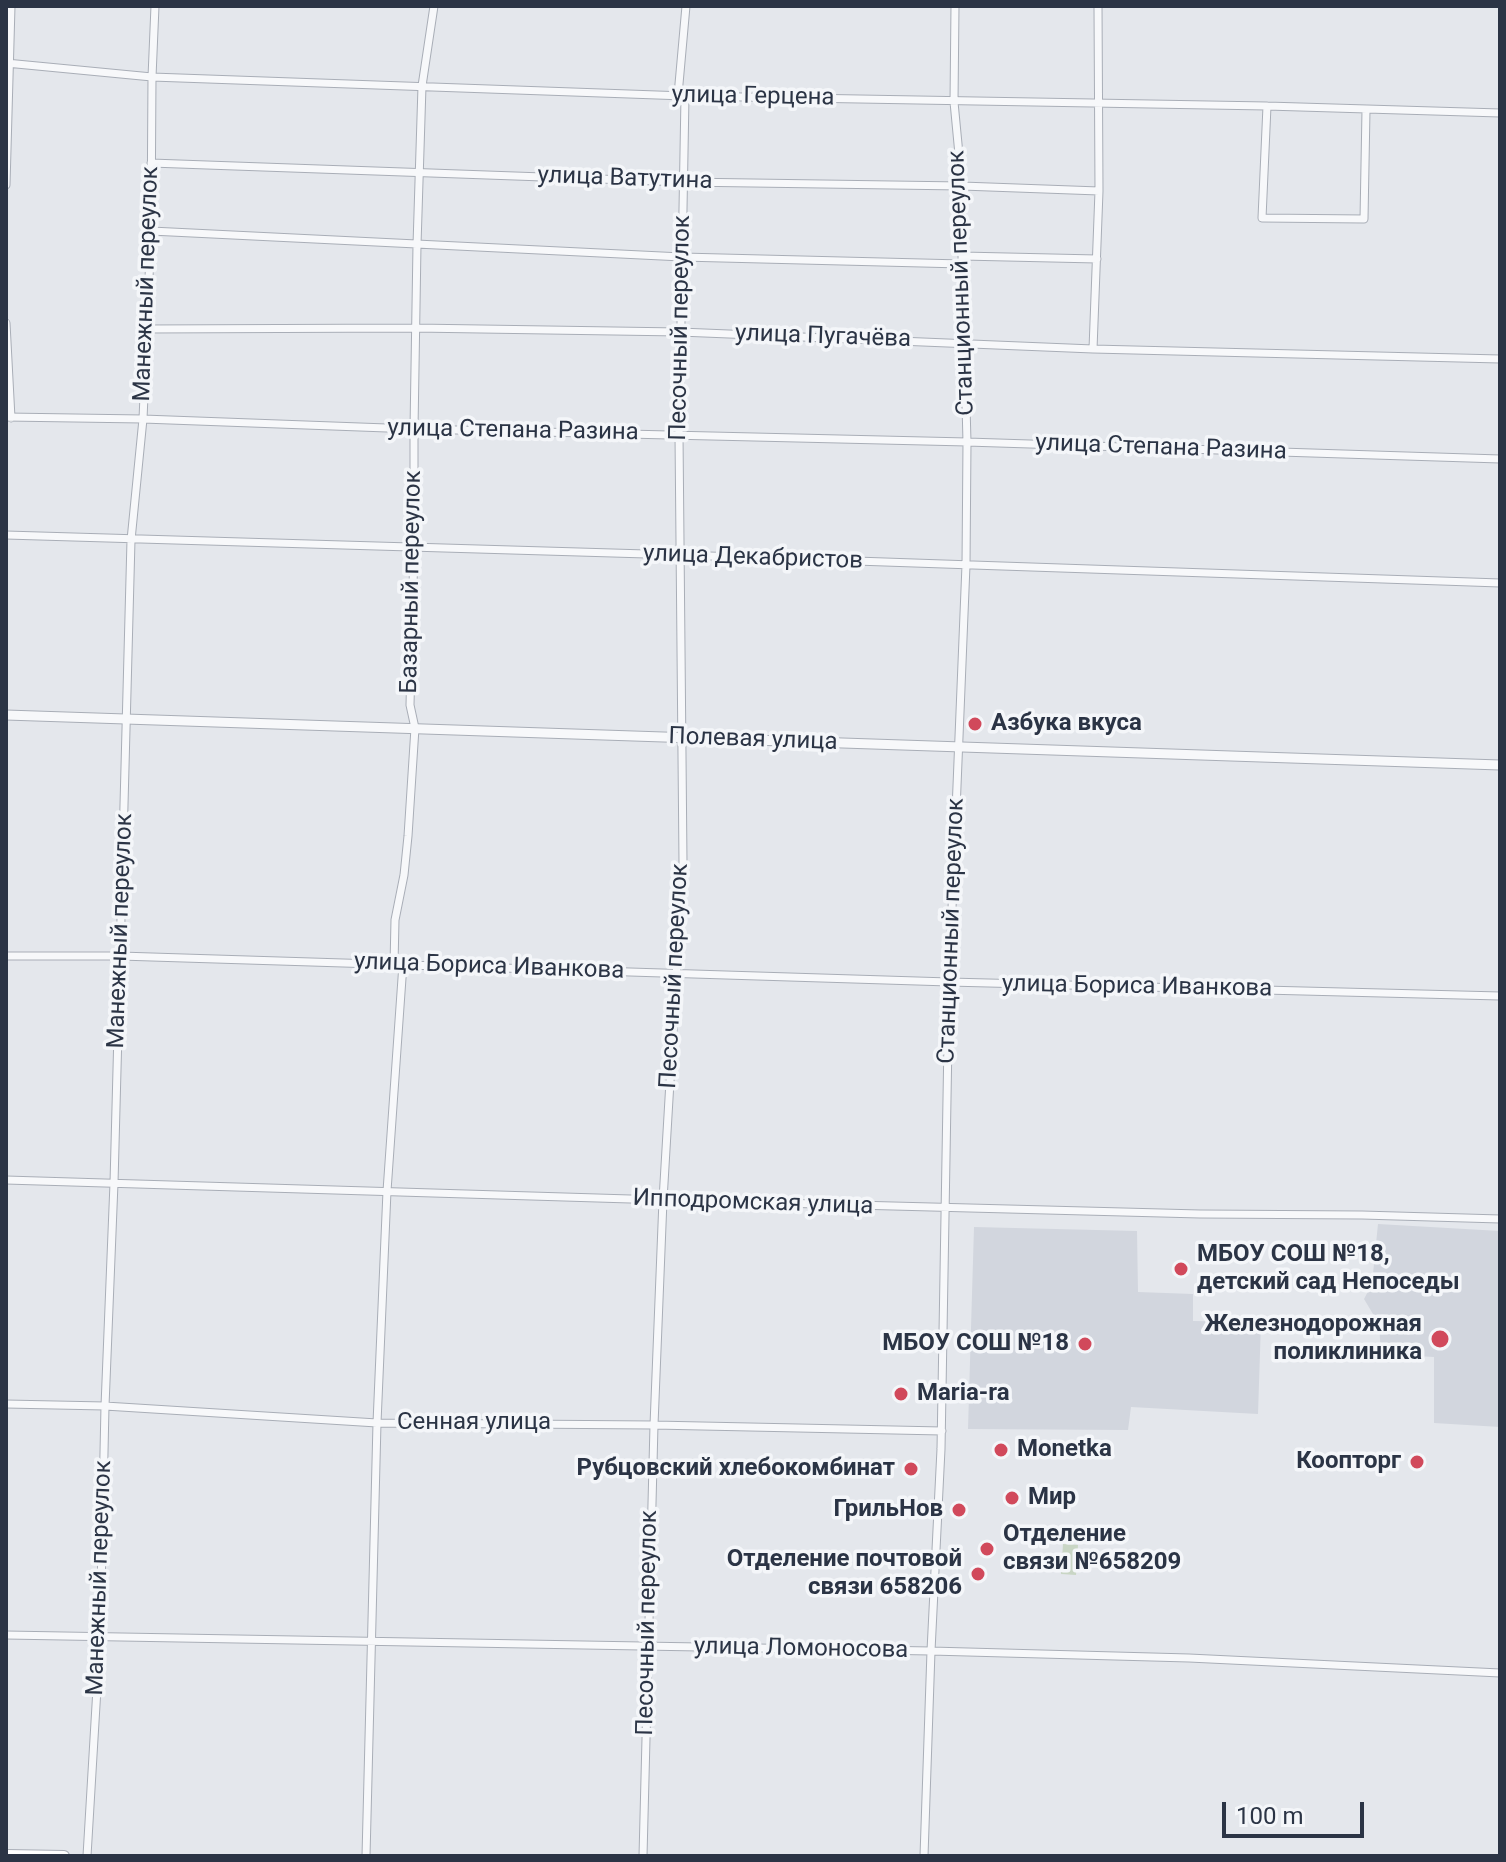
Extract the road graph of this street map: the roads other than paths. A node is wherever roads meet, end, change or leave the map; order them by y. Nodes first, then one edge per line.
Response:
1 (11, 6) edge
2 (155, 6) edge
3 (434, 6) edge
4 (686, 6) edge
5 (955, 6) edge
6 (1098, 6) edge
7 (7, 63) edge
8 (152, 77) junction
9 (422, 86) junction
10 (682, 95) junction
11 (954, 102) junction
12 (1100, 103) junction
13 (1267, 106) junction
14 (1366, 110) junction
15 (1500, 113) edge
16 (151, 163) junction
17 (419, 172) junction
18 (683, 182) junction
19 (6, 185) edge
20 (962, 186) junction
21 (1099, 191) junction
22 (151, 231) junction
23 (417, 245) junction
24 (682, 257) junction
25 (1097, 259) junction
26 (962, 260) junction
27 (6, 323) edge
28 (415, 328) junction
29 (146, 329) junction
30 (680, 332) junction
31 (965, 343) junction
32 (1093, 349) junction
33 (1500, 359) edge
34 (9, 418) edge
35 (143, 419) junction
36 (414, 429) junction
37 (679, 435) junction
38 (967, 442) junction
39 (1500, 459) edge
40 (6, 535) edge
41 (131, 540) junction
42 (414, 547) junction
43 (680, 555) junction
44 (966, 565) junction
45 (1500, 583) edge
46 (6, 715) edge
47 (127, 719) junction
48 (415, 728) junction
49 (681, 738) junction
50 (958, 747) junction
51 (1500, 765) edge
52 (6, 956) edge
53 (120, 956) junction
54 (403, 964) junction
55 (394, 965) junction
56 (675, 973) junction
57 (949, 982) junction
58 (1500, 996) edge
59 (6, 1180) edge
60 (114, 1183) junction
61 (387, 1191) junction
62 (663, 1200) junction
63 (945, 1208) junction
64 (1500, 1219) edge
65 (6, 1404) edge
66 (105, 1406) junction
67 (377, 1423) junction
68 (654, 1425) junction
69 (942, 1431) junction
70 (6, 1635) edge
71 (100, 1638) junction
72 (370, 1640) junction
73 (647, 1646) junction
74 (931, 1651) junction
75 (1500, 1673) edge
76 (6, 1855) edge
77 (64, 1856) edge
78 (87, 1856) edge
79 (366, 1856) edge
80 (643, 1856) edge
81 (924, 1856) edge

1 - 7 street
2 - 8 street, Манежный переулок
3 - 9 street, Базарный переулок
4 - 10 street, Песочный переулок
5 - 11 street, Станционный переулок
6 - 12 street
7 - 8 street, улица Герцена
7 - 19 street
8 - 9 street, улица Герцена
8 - 16 street, Манежный переулок
9 - 10 street, улица Герцена
9 - 17 street, Базарный переулок
10 - 11 street, улица Герцена
10 - 18 street, Песочный переулок
11 - 12 street, улица Герцена
11 - 20 street, Станционный переулок
12 - 13 street, улица Герцена
12 - 21 street
13 - 14 street, улица Герцена
13 - 14 street
14 - 15 street, улица Герцена
16 - 17 street, улица Ватутина
16 - 22 street, Манежный переулок
17 - 18 street, улица Ватутина
17 - 23 street, Базарный переулок
18 - 20 street, улица Ватутина
18 - 24 street, Песочный переулок
20 - 21 street, улица Ватутина
20 - 26 street, Станционный переулок
21 - 25 street
22 - 23 street
22 - 29 street, Манежный переулок
23 - 24 street
23 - 28 street, Базарный переулок
24 - 26 street
24 - 30 street, Песочный переулок
25 - 26 street
25 - 32 street
26 - 31 street, Станционный переулок
27 - 34 street
28 - 29 street, улица Пугачёва
28 - 30 street, улица Пугачёва
28 - 36 street, Базарный переулок
29 - 35 street, Манежный переулок
30 - 31 street, улица Пугачёва
30 - 37 street, Песочный переулок
31 - 32 street, улица Пугачёва
31 - 38 street, Станционный переулок
32 - 33 street, улица Пугачёва
34 - 35 street, улица Степана Разина
35 - 36 street, улица Степана Разина
35 - 41 street, Манежный переулок
36 - 37 street, улица Степана Разина
36 - 42 street, Базарный переулок
37 - 38 street, улица Степана Разина
37 - 43 street, Песочный переулок
38 - 39 street, улица Степана Разина
38 - 44 street, Станционный переулок
40 - 41 street, улица Декабристов
41 - 42 street, улица Декабристов
41 - 47 street, Манежный переулок
42 - 43 street, улица Декабристов
42 - 48 street, Базарный переулок
43 - 44 street, улица Декабристов
43 - 49 street, Песочный переулок
44 - 45 street, улица Декабристов
44 - 50 street, Станционный переулок
46 - 47 street, Полевая улица
47 - 48 street, Полевая улица
47 - 53 street, Манежный переулок
48 - 49 street, Полевая улица
48 - 55 street, Базарный переулок
49 - 50 street, Полевая улица
49 - 56 street, Песочный переулок
50 - 51 street, Полевая улица
50 - 57 street, Станционный переулок
52 - 53 street, улица Бориса Иванкова
53 - 55 street, улица Бориса Иванкова
53 - 60 street, Манежный переулок
54 - 55 street, улица Бориса Иванкова
54 - 56 street, улица Бориса Иванкова
54 - 61 street
56 - 57 street, улица Бориса Иванкова
56 - 62 street, Песочный переулок
57 - 58 street, улица Бориса Иванкова
57 - 63 street, Станционный переулок
59 - 60 street, Ипподромская улица
60 - 61 street, Ипподромская улица
60 - 66 street, Манежный переулок
61 - 62 street, Ипподромская улица
61 - 67 street
62 - 63 street, Ипподромская улица
62 - 68 street, Песочный переулок
63 - 64 street, Ипподромская улица
63 - 69 street, Станционный переулок
65 - 66 street, Сенная улица
66 - 67 street, Сенная улица
66 - 71 street, Манежный переулок
67 - 68 street, Сенная улица
67 - 72 street
68 - 69 street, Сенная улица
68 - 73 street, Песочный переулок
69 - 74 street, Станционный переулок
70 - 71 street, улица Ломоносова
71 - 72 street, улица Ломоносова
71 - 78 street, Манежный переулок
72 - 73 street, улица Ломоносова
72 - 79 street
73 - 74 street, улица Ломоносова
73 - 80 street, Песочный переулок
74 - 75 street, улица Ломоносова
74 - 81 street, Станционный переулок
76 - 77 main road

